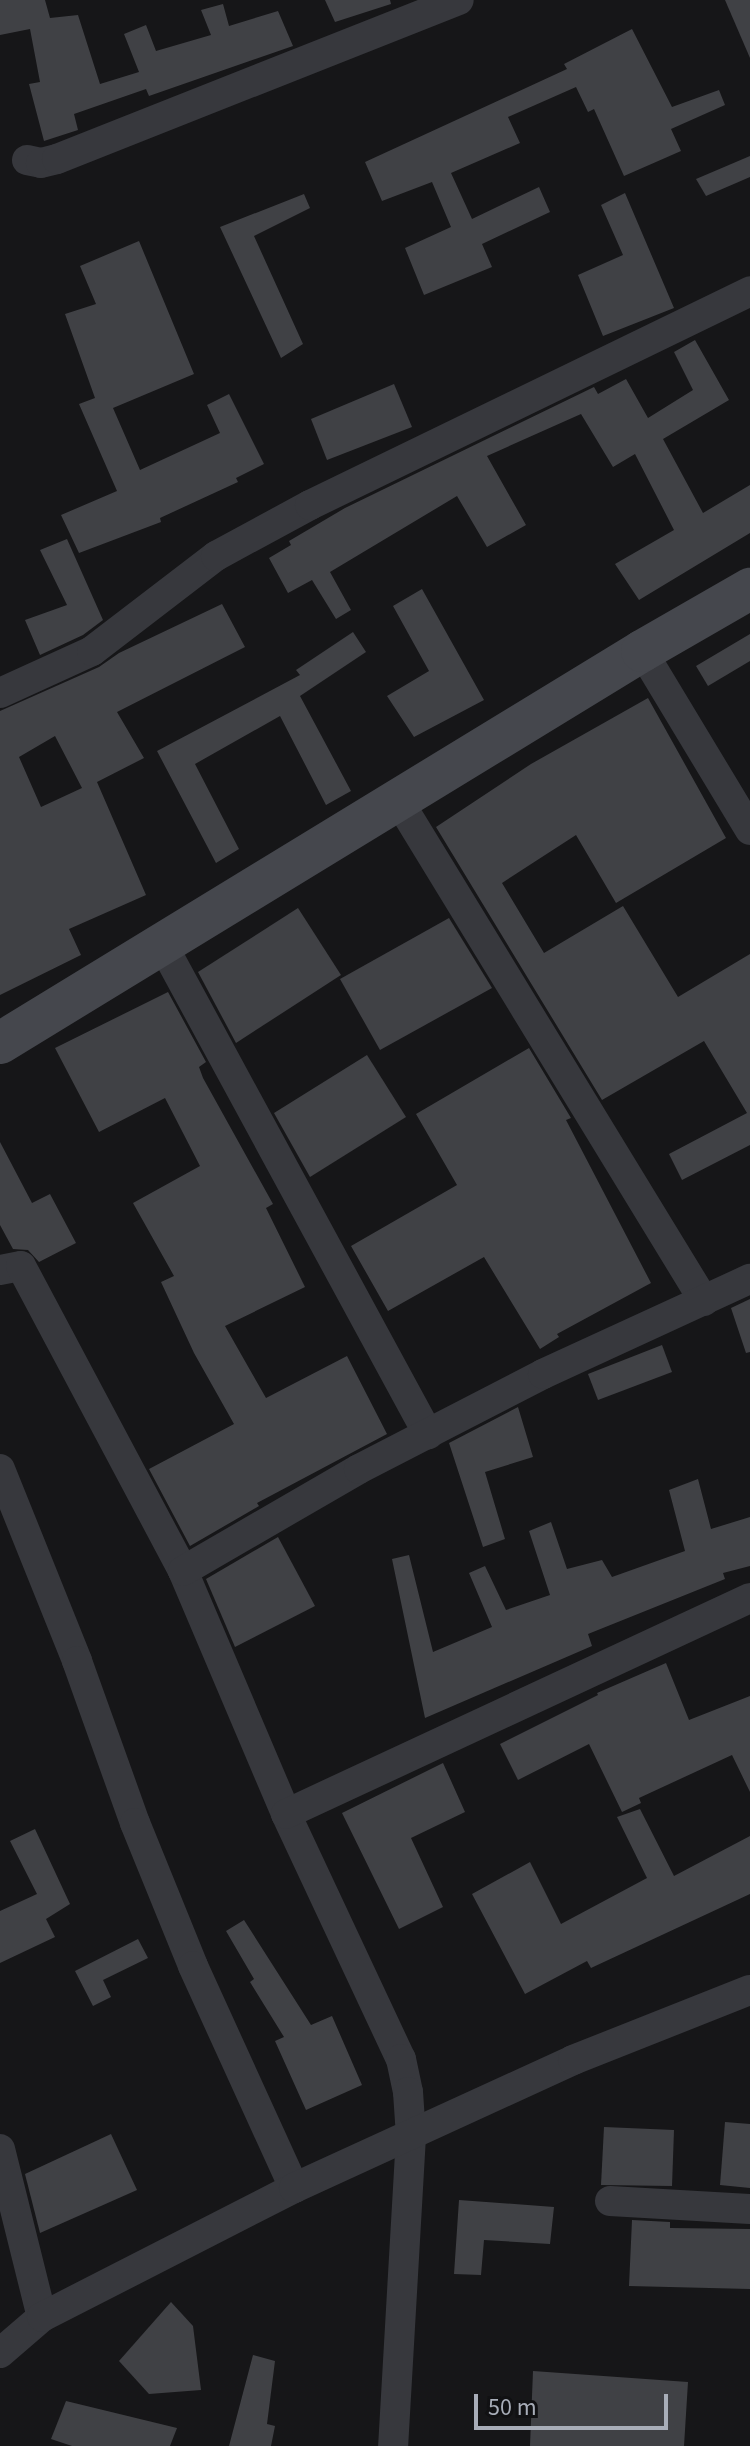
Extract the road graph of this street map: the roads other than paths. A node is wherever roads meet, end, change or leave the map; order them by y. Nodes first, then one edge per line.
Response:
1 (459, 0) edge
2 (27, 160) dead end
3 (750, 291) edge
4 (750, 589) edge
5 (642, 651) junction
6 (0, 693) edge
7 (398, 800) junction
8 (750, 830) edge
9 (162, 944) junction
10 (0, 1043) edge
11 (0, 1270) edge
12 (750, 1279) edge
13 (704, 1301) junction
14 (428, 1434) junction
15 (0, 1469) edge
16 (183, 1571) junction
17 (750, 1598) edge
18 (286, 1814) junction
19 (750, 1990) edge
20 (411, 2136) junction
21 (0, 2149) edge
22 (294, 2188) junction
23 (610, 2201) dead end
24 (750, 2209) edge
25 (42, 2317) junction
26 (0, 2353) edge
27 (393, 2446) edge

1 - 2 street
3 - 6 street
4 - 5 street
5 - 7 street
5 - 8 street
7 - 9 street
7 - 13 street
9 - 10 street
9 - 14 street
11 - 16 street
12 - 13 street
13 - 14 street
14 - 16 street
15 - 22 street
16 - 18 street
17 - 18 street
18 - 20 street
19 - 20 street
20 - 22 street
20 - 27 street
21 - 25 street
22 - 25 street
23 - 24 street
25 - 26 street

